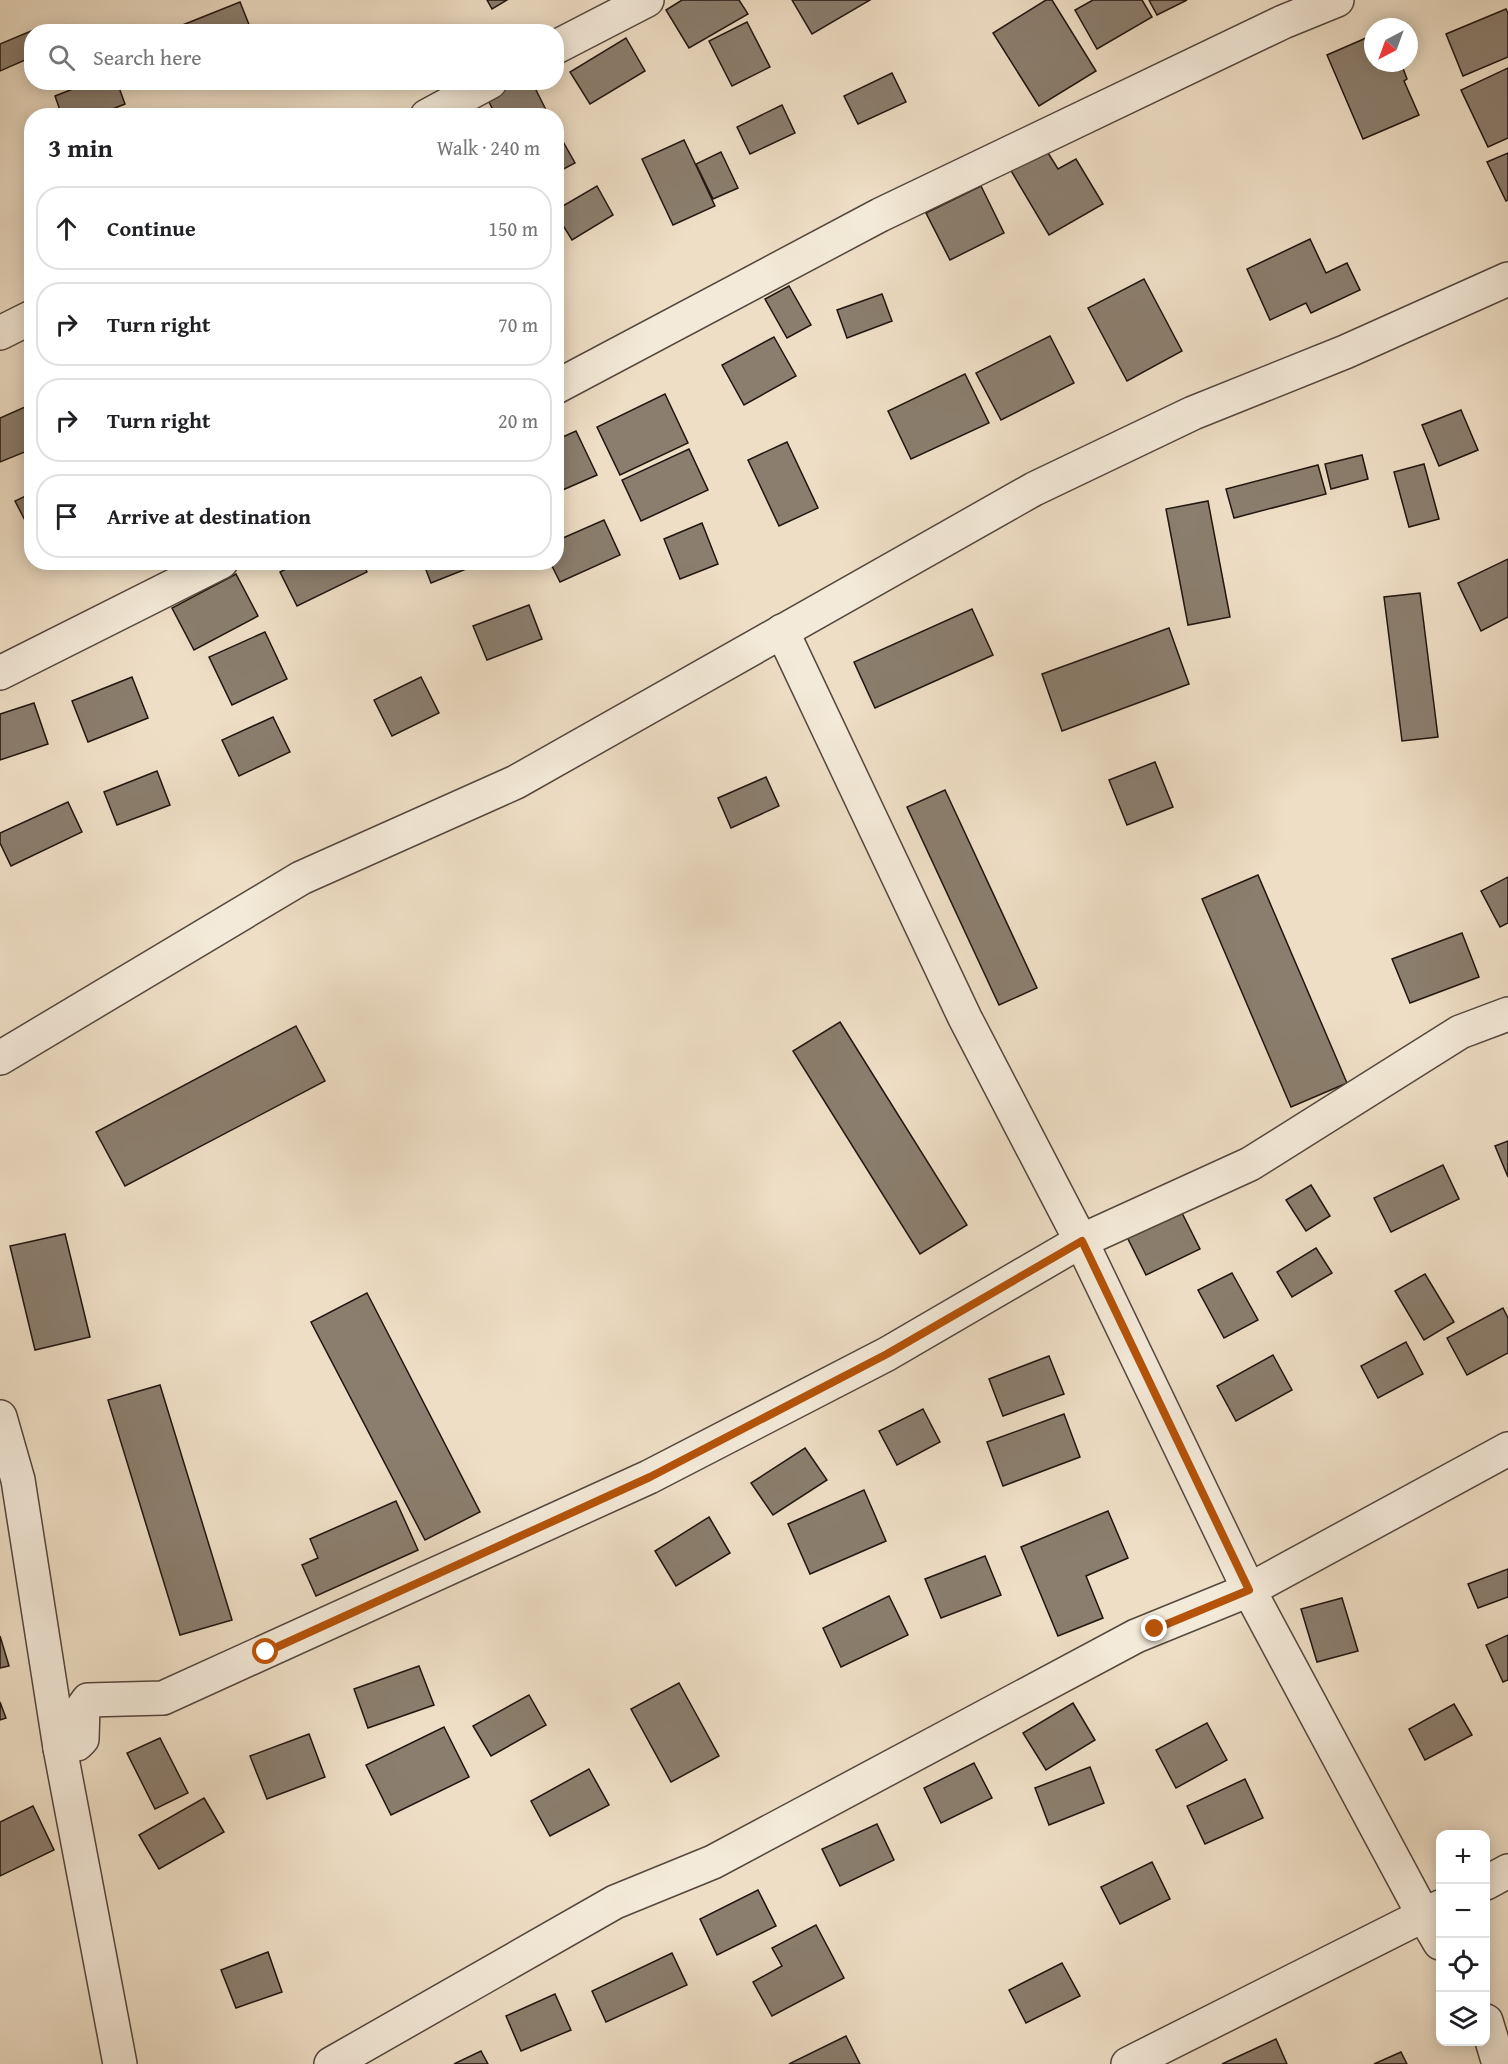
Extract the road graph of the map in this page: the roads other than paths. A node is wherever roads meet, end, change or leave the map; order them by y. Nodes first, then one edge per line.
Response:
1 (647, 0) edge
2 (1337, 0) edge
3 (564, 43) edge
4 (475, 90) edge
5 (442, 108) edge
6 (1508, 279) edge
7 (24, 321) edge
8 (0, 333) edge
9 (564, 383) edge
10 (205, 570) edge
11 (782, 631) junction
12 (0, 673) edge
13 (1508, 1014) edge
14 (0, 1058) edge
15 (1082, 1241) junction
16 (0, 1417) edge
17 (1508, 1449) edge
18 (9, 1485) edge
19 (1249, 1590) junction
20 (60, 1748) junction
21 (1508, 1871) edge
22 (1490, 1880) edge
23 (1435, 1922) edge
24 (1490, 2036) edge
25 (120, 2064) edge
26 (331, 2064) edge
27 (1128, 2064) edge
28 (1499, 2064) edge

1 - 3 street
2 - 9 street
4 - 5 street
6 - 11 street
7 - 8 street
10 - 12 street
11 - 14 street
11 - 15 street
13 - 15 street
15 - 19 street
15 - 20 street
16 - 18 street
17 - 19 street
18 - 20 street
19 - 23 street
19 - 26 street
20 - 25 street
21 - 22 street
23 - 27 street
24 - 28 street

